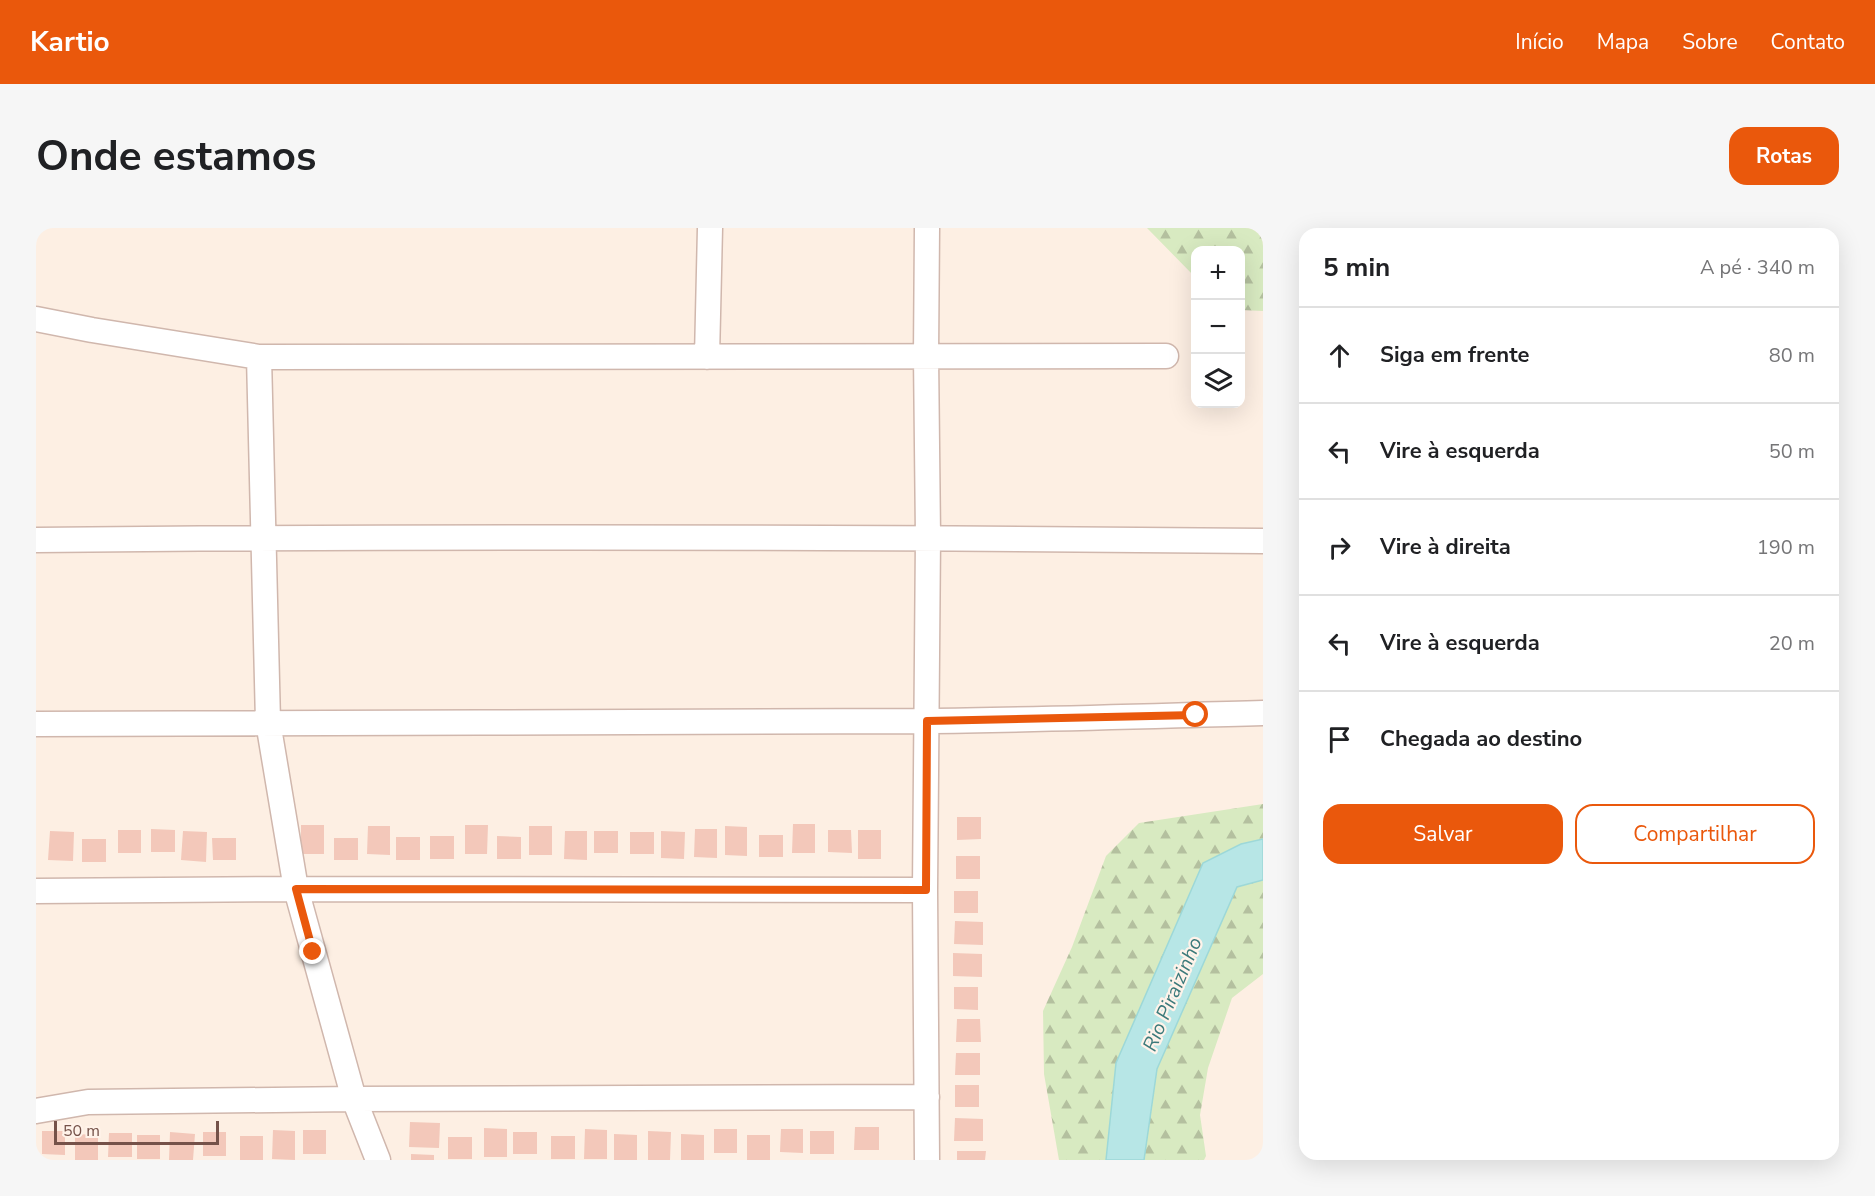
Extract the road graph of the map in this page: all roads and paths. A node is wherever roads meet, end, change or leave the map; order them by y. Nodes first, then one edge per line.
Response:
1 (710, 228) edge
2 (927, 228) edge
3 (36, 319) edge
4 (926, 355) junction
5 (1166, 356) dead end
6 (258, 357) junction
7 (708, 357) junction
8 (928, 537) junction
9 (263, 538) junction
10 (36, 540) edge
11 (1263, 541) edge
12 (1263, 713) edge
13 (927, 721) junction
14 (268, 722) junction
15 (36, 724) edge
16 (296, 889) junction
17 (926, 890) junction
18 (36, 891) edge
19 (927, 1097) junction
20 (354, 1099) junction
21 (36, 1111) edge
22 (378, 1160) edge
23 (927, 1160) edge

1 - 7 street
2 - 4 street
3 - 6 street
4 - 5 street
4 - 7 street
4 - 8 street
6 - 7 street
6 - 9 street
8 - 9 street
8 - 11 street
8 - 13 street
9 - 10 street
9 - 14 street
12 - 13 street
13 - 14 street
13 - 17 street
14 - 15 street
14 - 16 street
16 - 17 street
16 - 18 street
16 - 20 street
17 - 19 street
19 - 20 street
19 - 23 street
20 - 21 street
20 - 22 street

